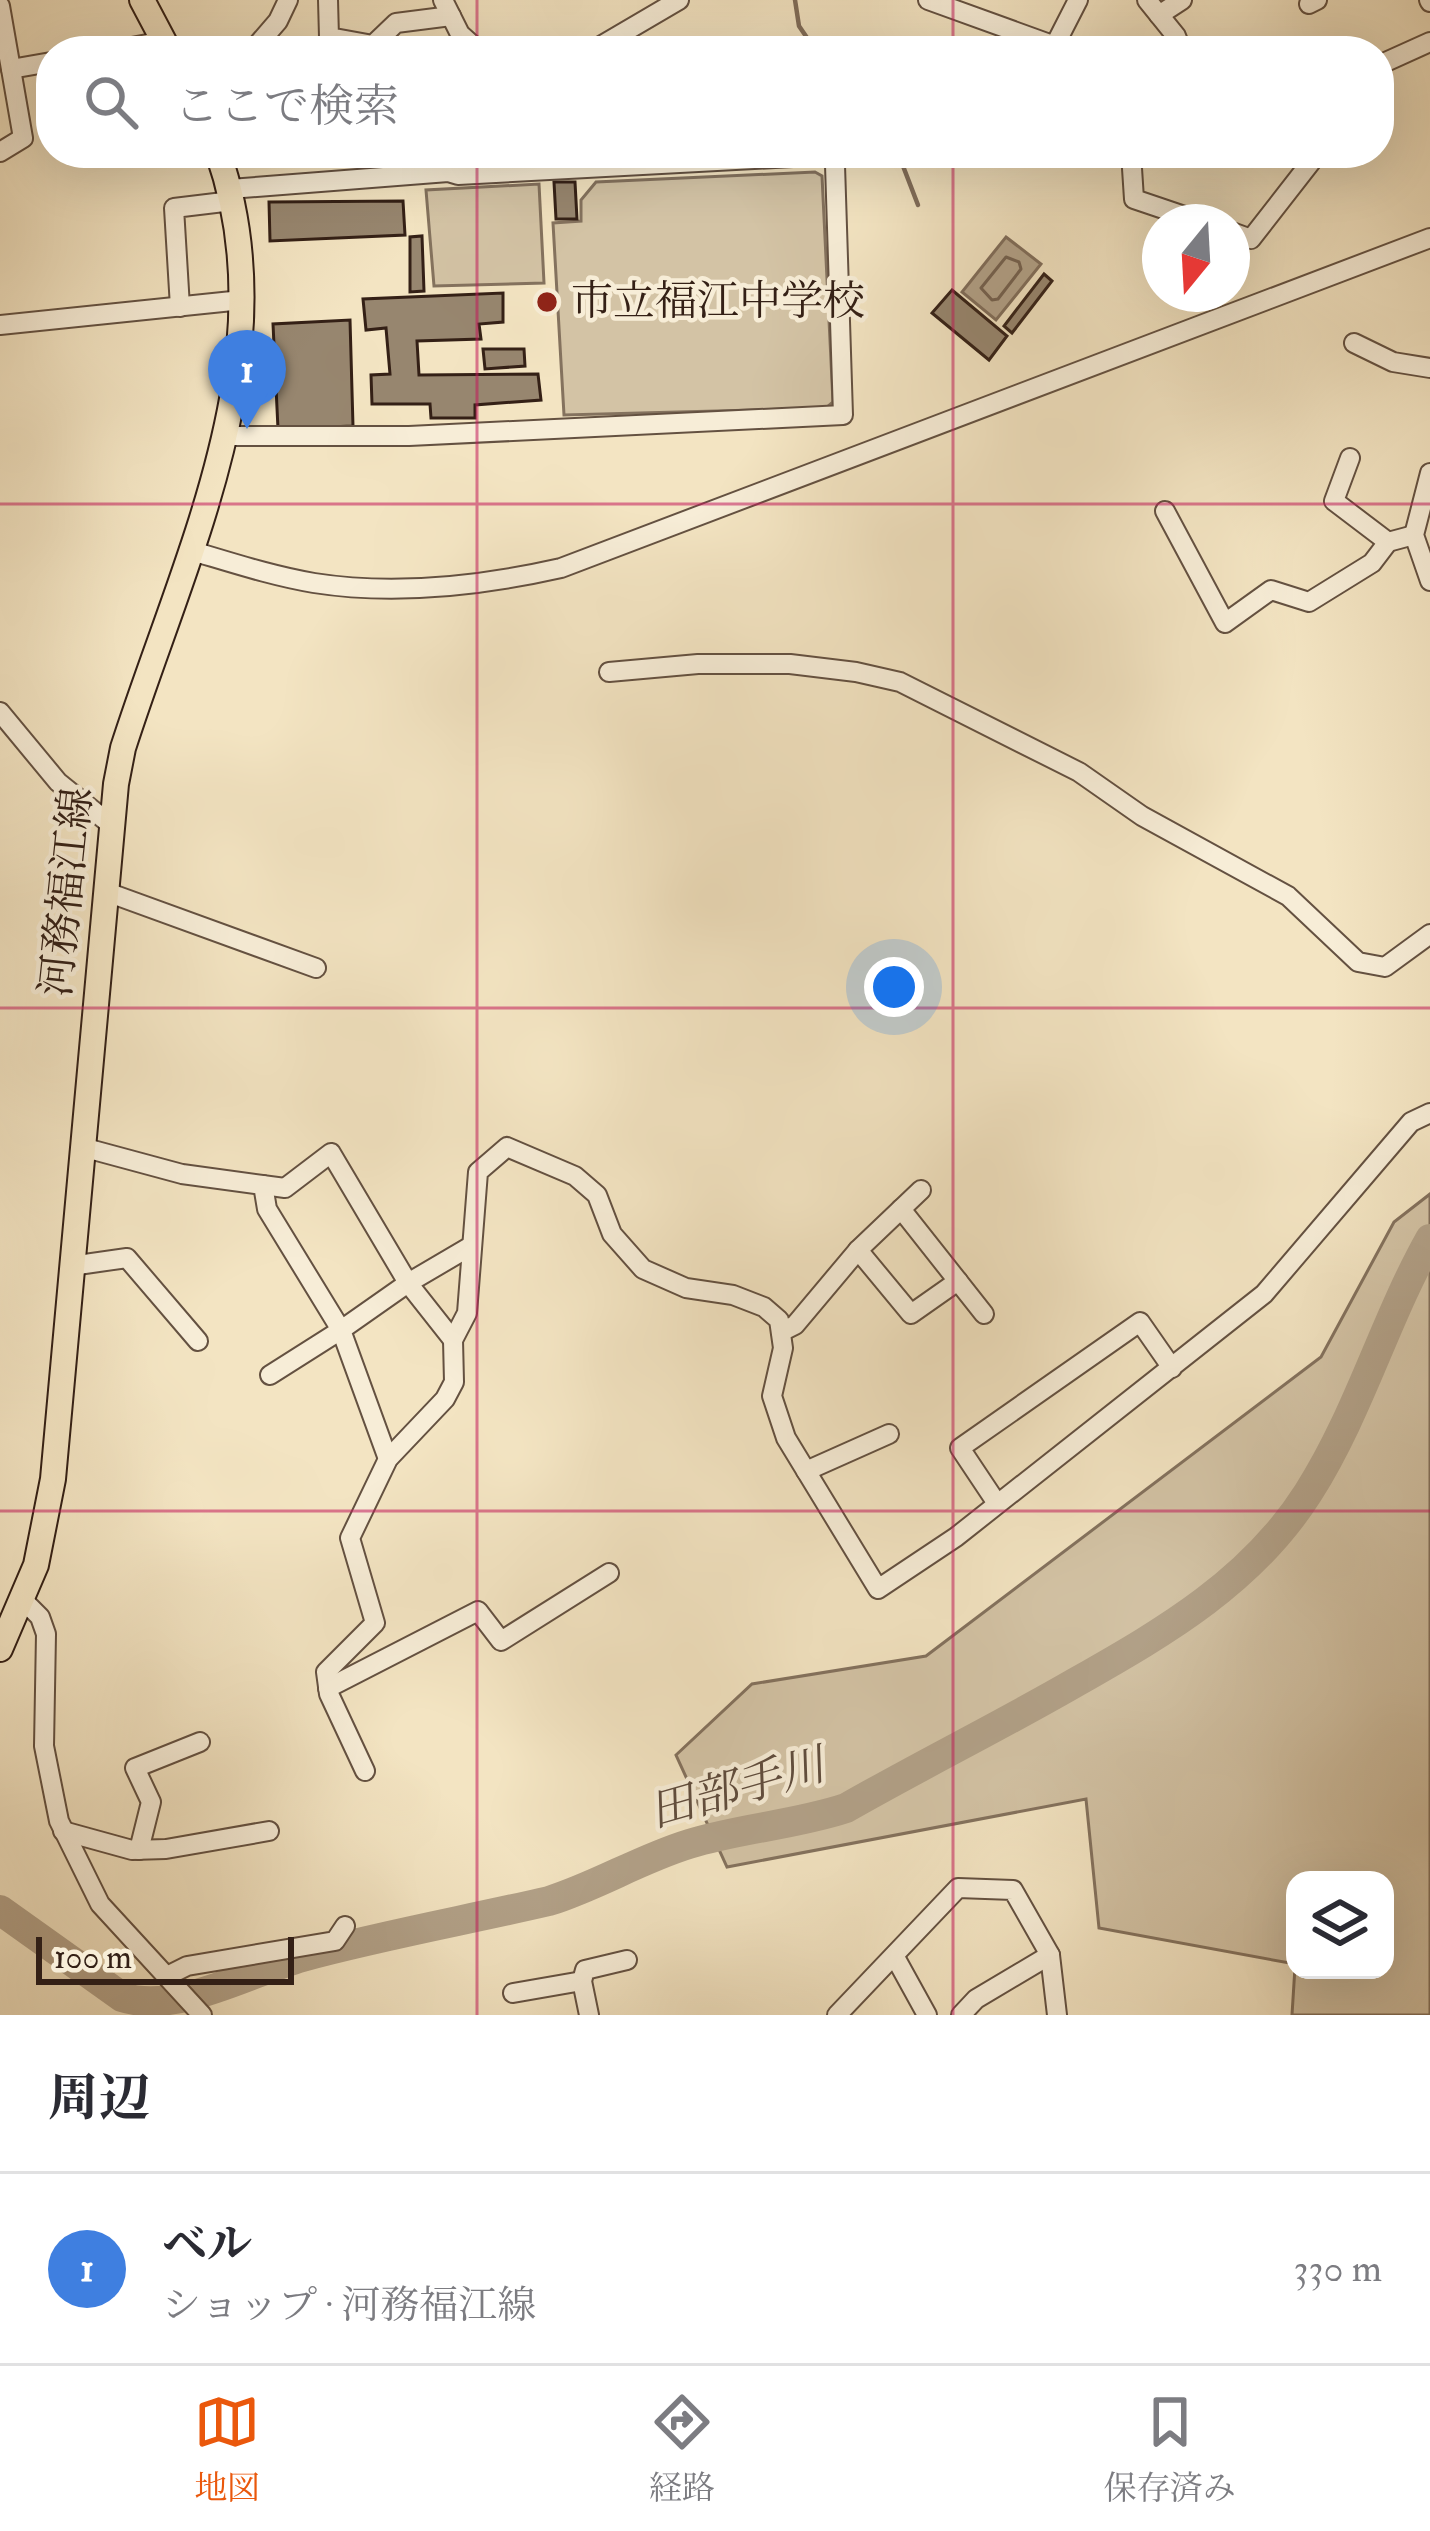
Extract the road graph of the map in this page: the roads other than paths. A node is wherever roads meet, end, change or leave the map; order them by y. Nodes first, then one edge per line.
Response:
1 (142, 0) edge
2 (288, 0) edge
3 (328, 0) edge
4 (680, 0) edge
5 (928, 0) edge
6 (1078, 0) edge
7 (1182, 0) edge
8 (0, 6) edge
9 (447, 8) edge
10 (1153, 8) edge
11 (161, 36) edge
12 (265, 36) edge
13 (329, 36) edge
14 (382, 36) edge
15 (462, 36) edge
16 (618, 36) edge
17 (1031, 36) edge
18 (1066, 36) edge
19 (1172, 36) edge
20 (1430, 42) edge
21 (1394, 58) edge
22 (36, 65) edge
23 (11, 70) junction
24 (0, 152) edge
25 (223, 168) edge
26 (459, 168) edge
27 (588, 168) edge
28 (835, 168) edge
29 (1132, 168) edge
30 (1306, 168) edge
31 (448, 172) junction
32 (231, 195) junction
33 (1149, 204) edge
34 (1250, 238) edge
35 (1430, 238) edge
36 (242, 300) junction
37 (179, 307) junction
38 (0, 326) edge
39 (1354, 344) dead end
40 (1430, 368) edge
41 (227, 436) junction
42 (1349, 458) dead end
43 (1430, 473) edge
44 (1166, 512) dead end
45 (1414, 535) junction
46 (1388, 542) junction
47 (189, 550) junction
48 (1430, 581) edge
49 (609, 672) dead end
50 (0, 712) edge
51 (110, 824) junction
52 (104, 891) junction
53 (1430, 934) edge
54 (316, 968) dead end
55 (1430, 1113) edge
56 (82, 1147) junction
57 (263, 1185) junction
58 (921, 1190) dead end
59 (901, 1209) junction
60 (471, 1246) junction
61 (858, 1250) junction
62 (71, 1266) junction
63 (958, 1281) junction
64 (408, 1283) junction
65 (984, 1314) dead end
66 (341, 1330) junction
67 (781, 1332) junction
68 (453, 1340) junction
69 (198, 1341) dead end
70 (1172, 1368) junction
71 (270, 1375) dead end
72 (889, 1435) dead end
73 (388, 1460) junction
74 (806, 1471) junction
75 (996, 1502) junction
76 (609, 1573) dead end
77 (24, 1601) junction
78 (0, 1647) edge
79 (328, 1688) junction
80 (200, 1742) dead end
81 (364, 1771) dead end
82 (63, 1831) junction
83 (269, 1831) dead end
84 (139, 1850) junction
85 (345, 1926) dead end
86 (1050, 1955) junction
87 (896, 1957) junction
88 (627, 1960) dead end
89 (172, 1980) junction
90 (582, 1981) junction
91 (513, 1993) dead end
92 (201, 2014) edge
93 (589, 2015) edge
94 (837, 2015) edge
95 (927, 2015) edge
96 (961, 2015) edge
97 (1057, 2015) edge

1 - 11 main road
2 - 12 street
3 - 13 street
4 - 16 street
5 - 17 street
6 - 18 street
7 - 10 street
8 - 23 street
9 - 14 street
9 - 15 street
10 - 19 street
20 - 21 street
22 - 23 street
23 - 24 street
25 - 32 main road, 河務福江線
26 - 31 street
27 - 31 street
28 - 41 street
29 - 33 street
30 - 34 street
31 - 32 street
32 - 36 main road, 河務福江線
32 - 37 street
35 - 47 street
36 - 37 street
36 - 41 main road, 河務福江線
37 - 38 street
39 - 40 street
41 - 47 main road, 河務福江線
42 - 46 street
43 - 45 street
44 - 46 street
45 - 46 street
45 - 48 street
47 - 51 main road, 河務福江線
49 - 53 street
50 - 51 street
51 - 52 main road, 河務福江線
52 - 54 street
52 - 56 main road, 河務福江線
55 - 70 street
56 - 57 street
56 - 62 main road, 河務福江線
57 - 64 street
57 - 66 street
58 - 59 street
59 - 61 street
59 - 63 street
60 - 64 street
60 - 67 street
60 - 68 street
61 - 63 street
61 - 67 street
62 - 69 street
62 - 77 main road, 河務福江線
63 - 65 street
64 - 66 street
64 - 68 street
66 - 71 street
66 - 73 street
67 - 74 street
68 - 73 street
70 - 75 street
70 - 75 street
72 - 74 street
73 - 79 street
74 - 75 street
76 - 79 street
77 - 78 main road, 河務福江線
77 - 82 street
79 - 81 street
80 - 84 street
82 - 84 street
82 - 89 street
83 - 84 street
85 - 89 street
86 - 87 street
86 - 96 street
86 - 97 street
87 - 94 street
87 - 95 street
88 - 90 street
89 - 92 street
90 - 91 street
90 - 93 street

